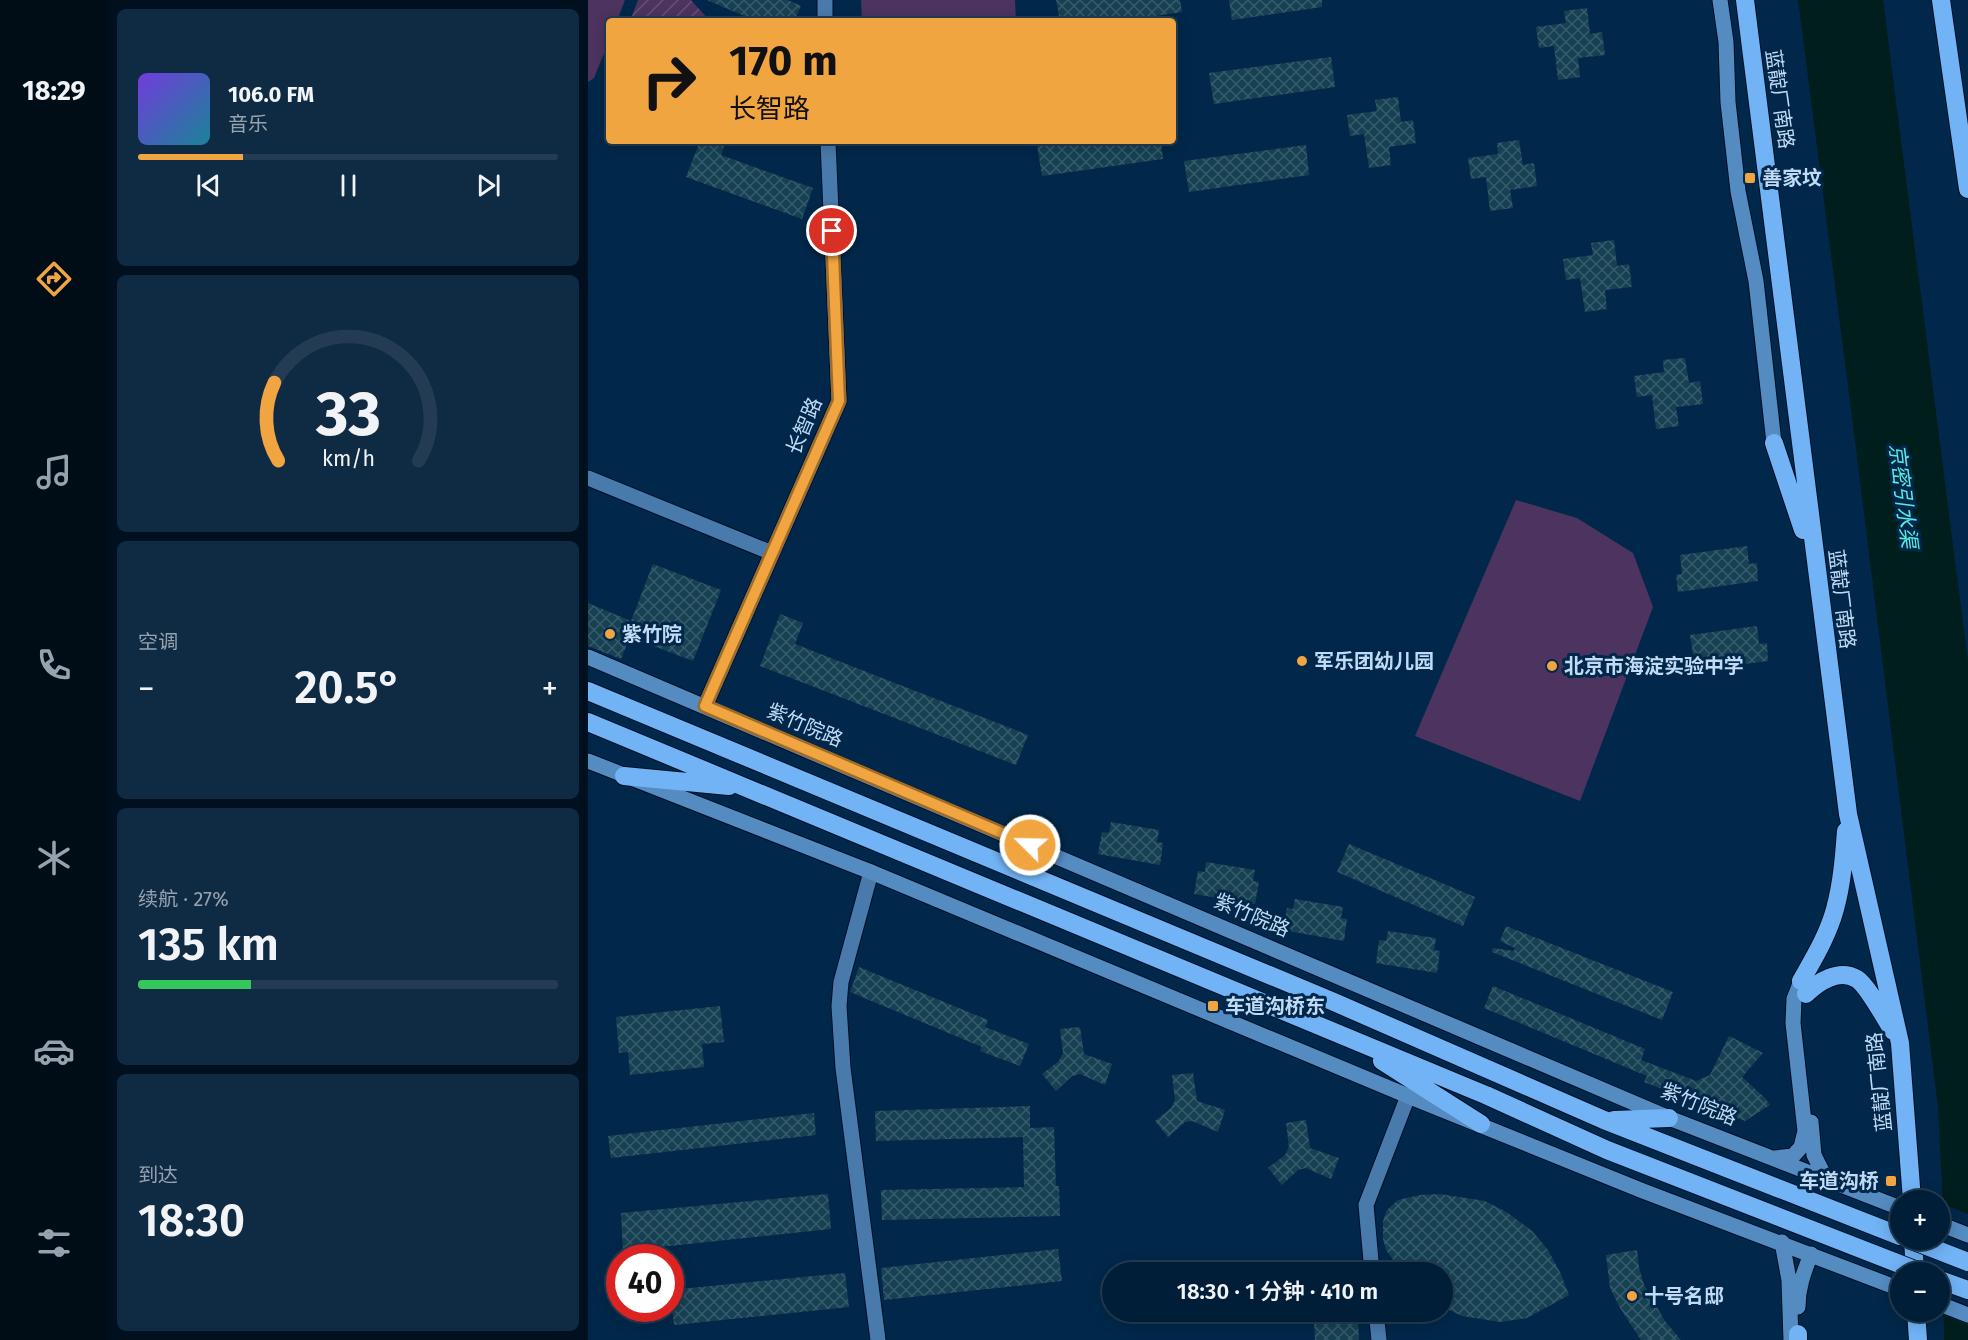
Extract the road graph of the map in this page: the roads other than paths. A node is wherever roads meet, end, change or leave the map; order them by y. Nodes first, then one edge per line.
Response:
1 (825, 0) edge
2 (1720, 0) edge
3 (1745, 0) edge
4 (1941, 0) edge
5 (825, 18) edge
6 (828, 144) edge
7 (1968, 189) edge
8 (1774, 443) joint
9 (588, 478) edge
10 (772, 553) junction
11 (1815, 565) junction
12 (588, 657) edge
13 (588, 691) edge
14 (705, 706) junction
15 (588, 722) edge
16 (588, 761) edge
17 (624, 776) junction
18 (748, 787) junction
19 (1848, 814) junction
20 (871, 872) junction
21 (1803, 988) junction
22 (1338, 1032) junction
23 (1900, 1043) junction
24 (1803, 1080) junction
25 (1408, 1096) junction
26 (1669, 1118) junction
27 (1604, 1120) junction
28 (1481, 1124) junction
29 (1775, 1158) junction
30 (1825, 1177) junction
31 (1911, 1190) edge
32 (1890, 1204) edge
33 (1950, 1228) edge
34 (1890, 1232) edge
35 (1968, 1235) edge
36 (1782, 1242) junction
37 (1938, 1250) edge
38 (1811, 1254) junction
39 (1371, 1262) edge
40 (1894, 1262) edge
41 (1968, 1262) edge
42 (1950, 1284) edge
43 (1890, 1285) edge
44 (1968, 1290) edge
45 (1950, 1308) edge
46 (1968, 1315) edge
47 (1377, 1322) edge
48 (1917, 1322) edge
49 (1794, 1337) edge
50 (878, 1340) edge
51 (1379, 1340) edge
52 (1918, 1340) edge

1 - 5 street
2 - 8 street
3 - 11 highway, 蓝靛厂南路
4 - 7 highway
6 - 10 street, 长智路
8 - 11 highway
9 - 10 street
10 - 14 street, 长智路
11 - 19 highway, 蓝靛厂南路
12 - 14 street, 紫竹院路
13 - 27 highway
14 - 26 street, 紫竹院路
15 - 18 highway
16 - 17 street
17 - 18 highway
17 - 20 street
18 - 22 highway
19 - 21 highway
19 - 23 highway, 蓝靛厂南路
20 - 25 street
20 - 50 street
21 - 23 highway
21 - 24 street
22 - 28 highway
22 - 40 highway, bridge
23 - 31 highway, 蓝靛厂南路
24 - 29 street
24 - 30 street
25 - 28 street
25 - 39 street
26 - 27 highway
26 - 29 street, 紫竹院路
27 - 34 highway
28 - 36 street
29 - 30 street, 紫竹院路
30 - 32 street, 紫竹院路
33 - 35 street
36 - 38 street
36 - 49 street
37 - 41 highway, bridge
38 - 43 street
38 - 49 street
42 - 44 highway
45 - 46 street
47 - 51 street
48 - 52 highway

